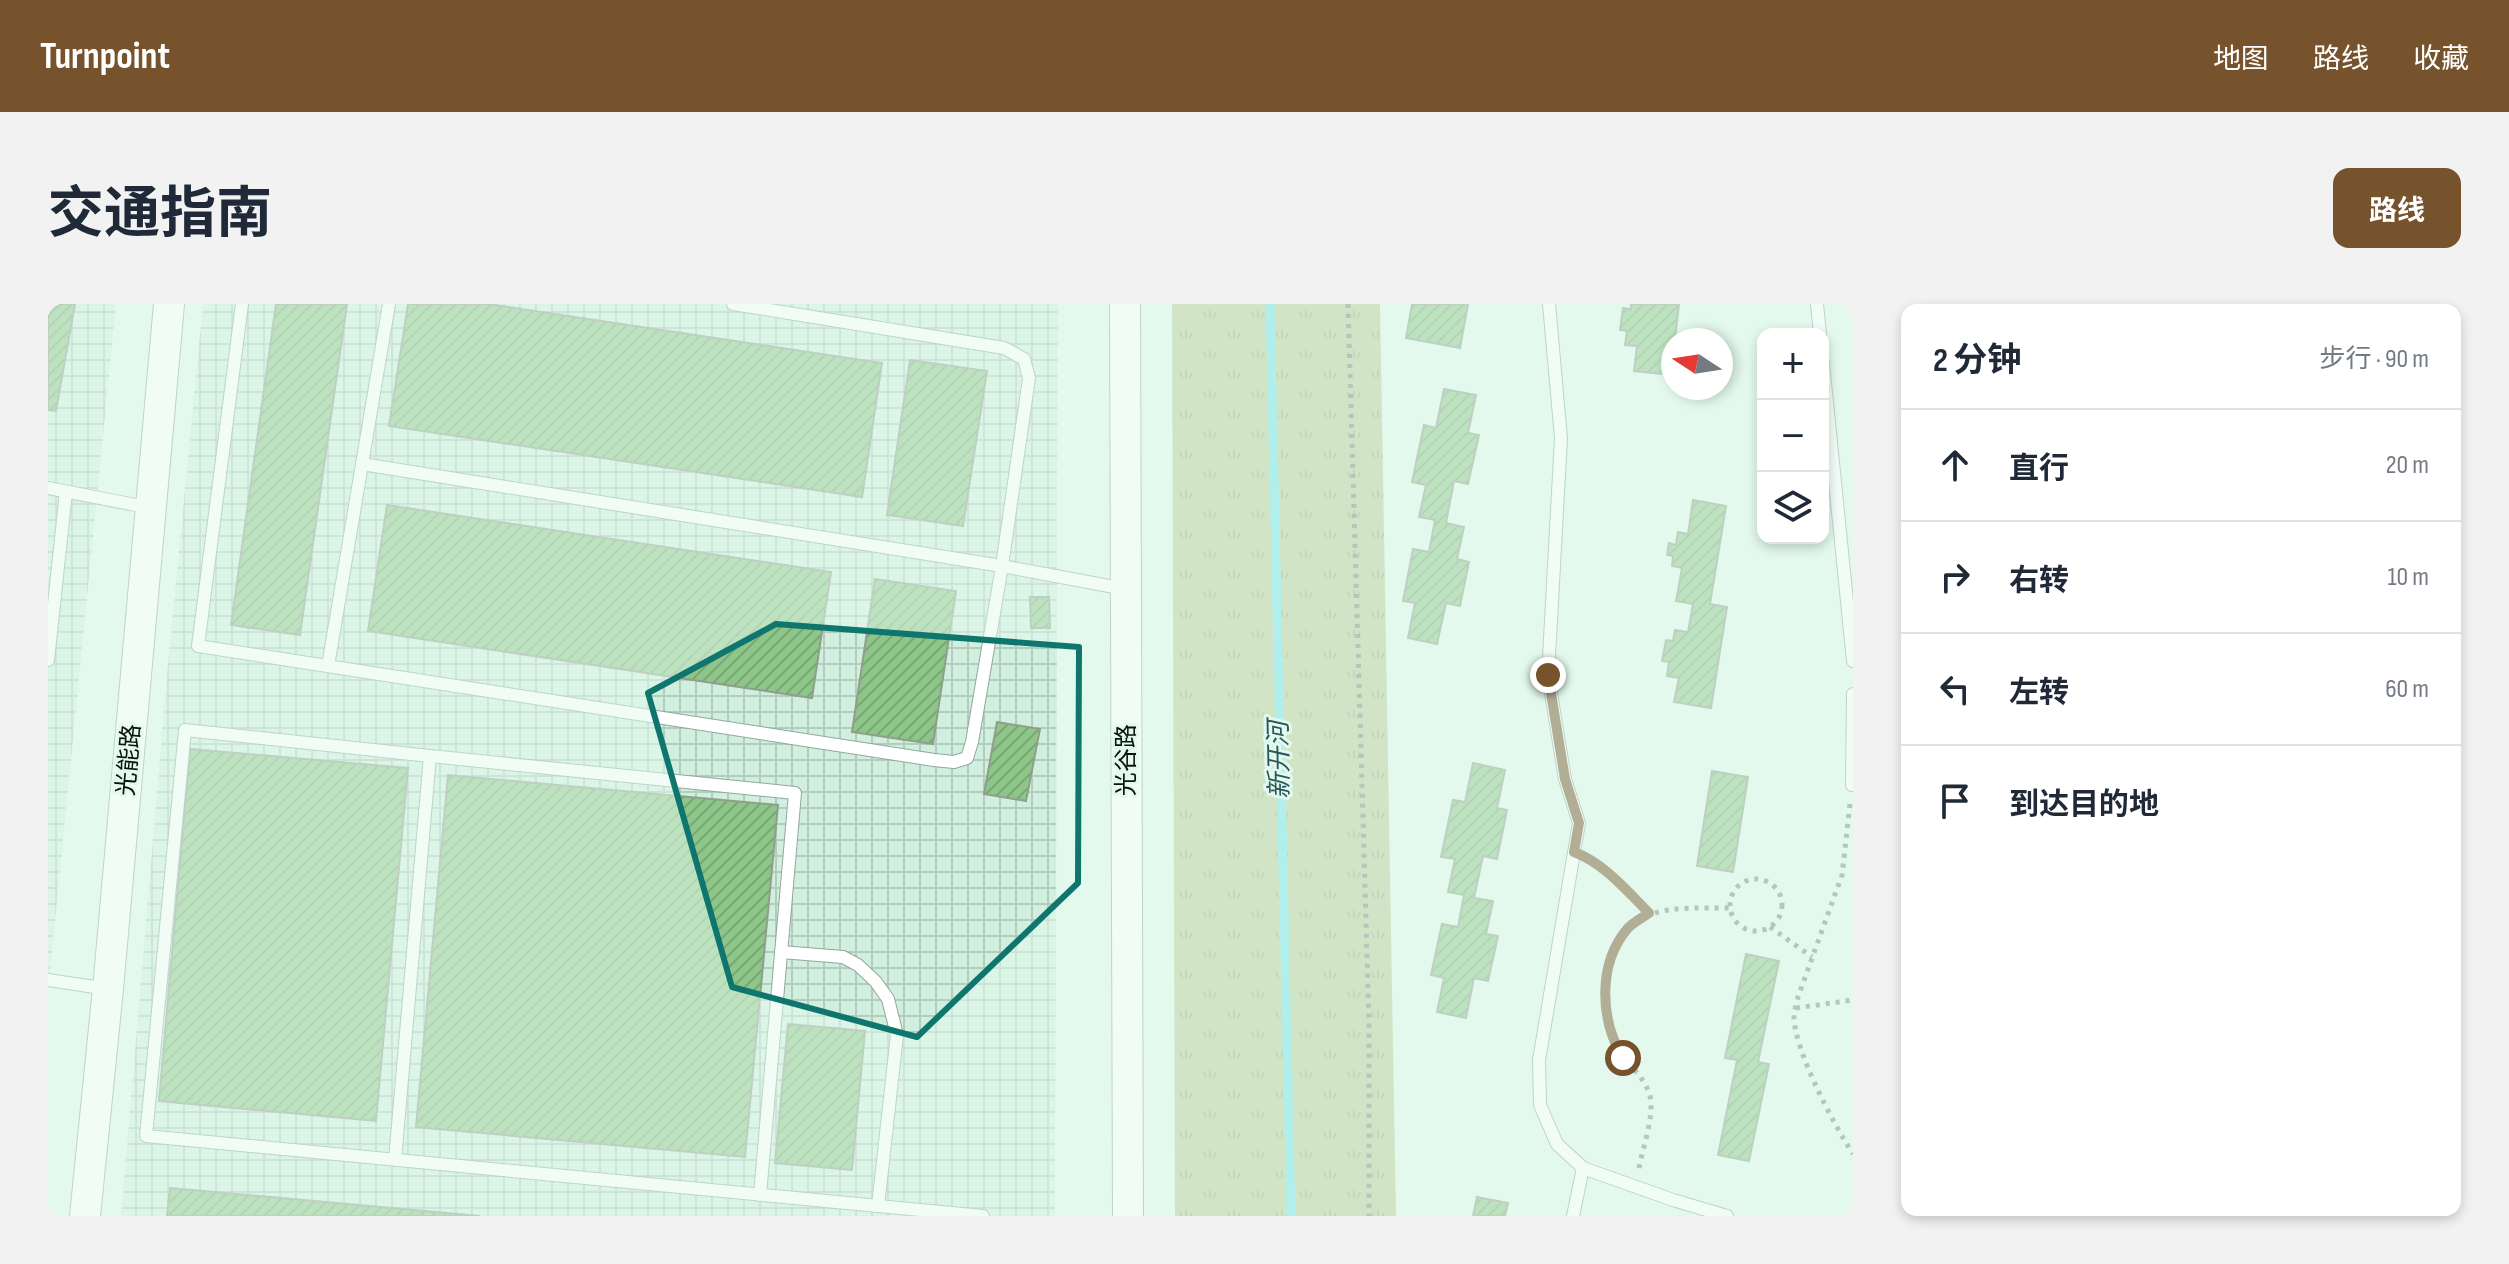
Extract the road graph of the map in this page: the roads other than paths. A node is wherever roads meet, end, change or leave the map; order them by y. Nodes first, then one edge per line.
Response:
1 (169, 304) edge
2 (242, 304) edge
3 (389, 304) edge
4 (733, 304) edge
5 (1125, 304) edge
6 (1549, 304) edge
7 (1817, 304) edge
8 (1819, 328) edge
9 (1827, 400) edge
10 (362, 464) junction
11 (48, 488) edge
12 (66, 492) junction
13 (151, 508) junction
14 (1002, 566) junction
15 (1125, 589) junction
16 (48, 660) edge
17 (1853, 661) edge
18 (328, 666) junction
19 (1853, 694) edge
20 (430, 756) junction
21 (1852, 785) edge
22 (781, 952) junction
23 (48, 980) edge
24 (108, 989) junction
25 (395, 1160) junction
26 (1583, 1168) junction
27 (760, 1195) junction
28 (878, 1206) junction
29 (1698, 1212) edge
30 (85, 1216) edge
31 (983, 1216) edge
32 (1128, 1216) edge
33 (1573, 1216) edge
34 (1727, 1216) edge

1 - 13 street, 光能路
2 - 18 lane
3 - 10 lane
4 - 14 lane
5 - 15 street, 光谷路
6 - 26 lane
7 - 8 lane
9 - 17 lane
10 - 14 lane
10 - 18 lane
11 - 12 lane
12 - 13 lane
12 - 16 lane
13 - 24 street, 光能路
14 - 15 lane
14 - 18 lane
15 - 32 street, 光谷路
19 - 21 lane
20 - 22 lane
20 - 25 lane
20 - 25 lane
22 - 27 lane
22 - 28 lane
23 - 24 lane
24 - 30 street, 光能路
25 - 27 lane
26 - 29 lane
26 - 33 lane
27 - 28 lane
28 - 31 lane
29 - 34 lane

